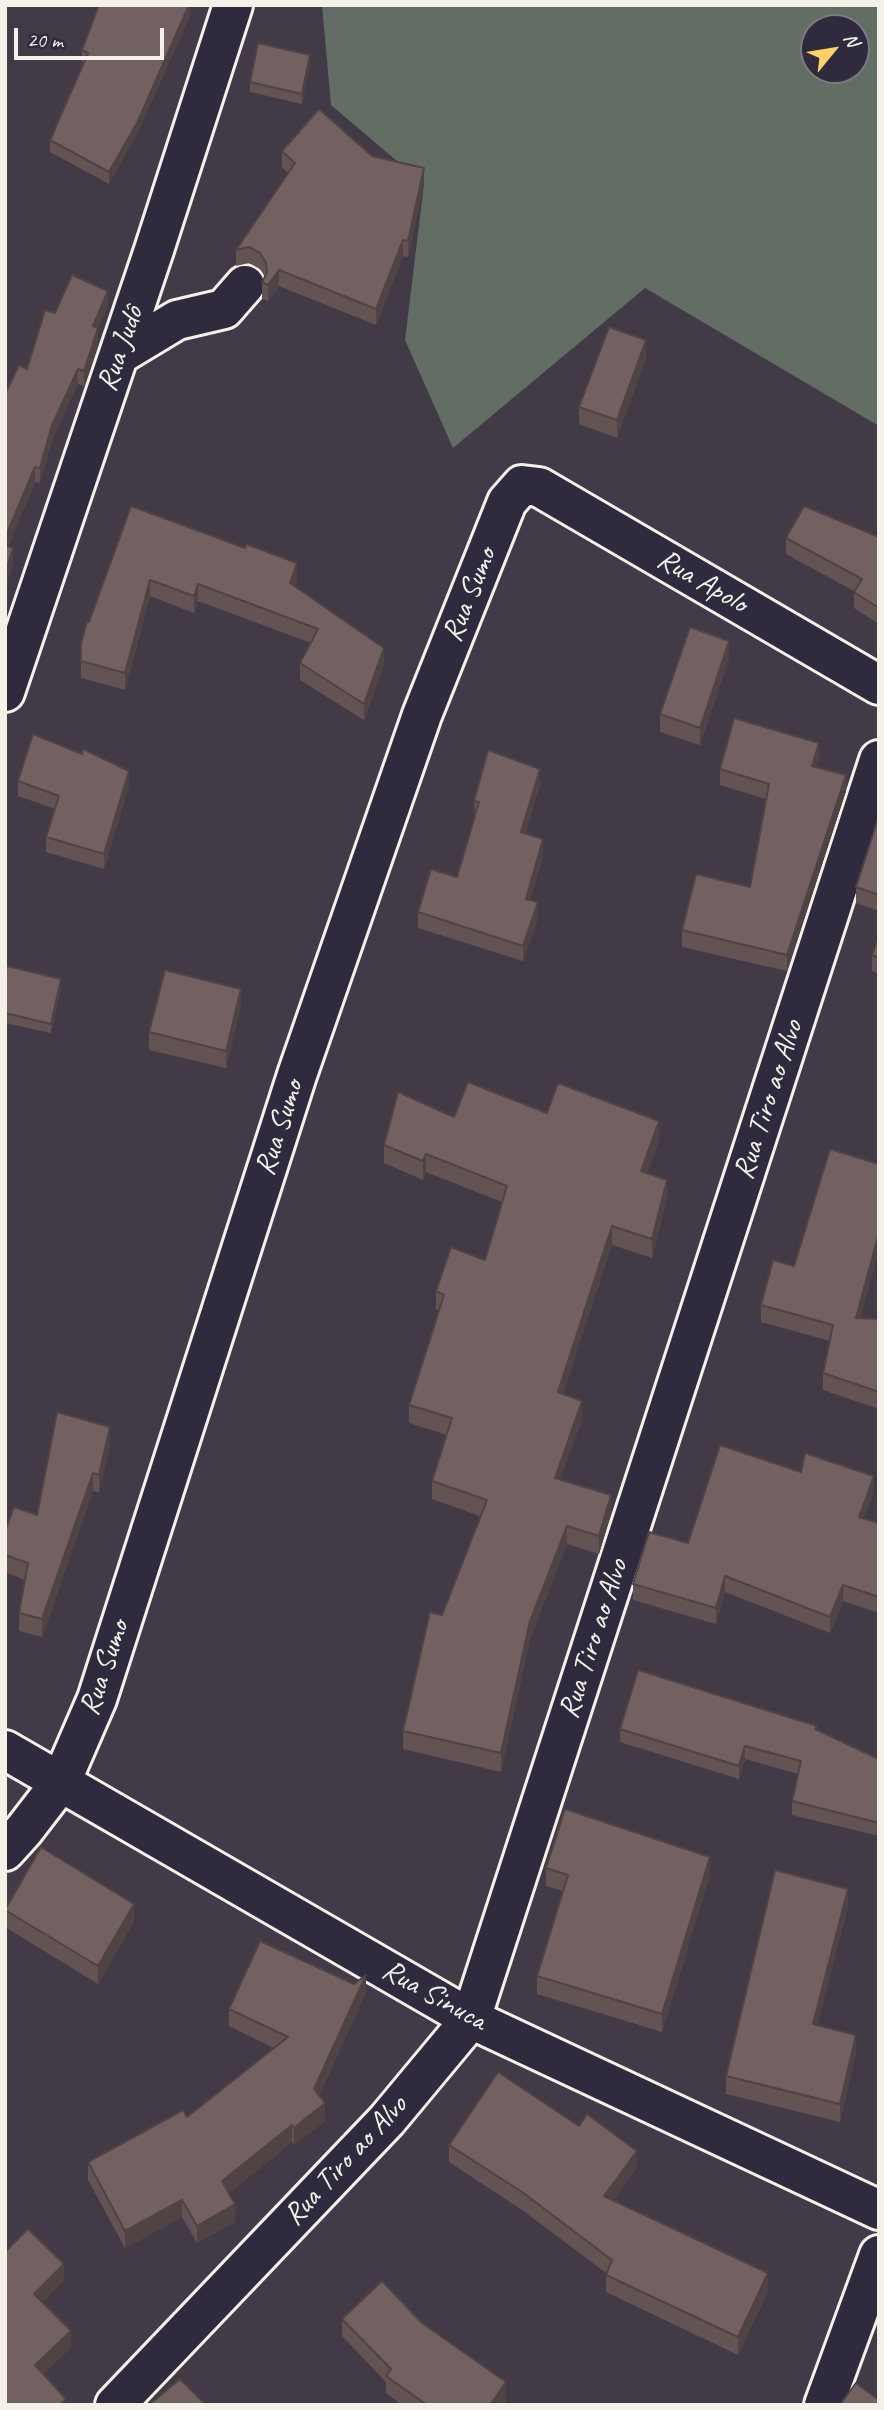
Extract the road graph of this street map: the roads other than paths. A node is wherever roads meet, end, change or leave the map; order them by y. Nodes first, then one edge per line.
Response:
1 (233, 5) edge
2 (245, 285) dead end
3 (119, 355) junction
4 (523, 485) joint
5 (879, 685) edge
6 (5, 692) edge
7 (879, 760) edge
8 (5, 1750) edge
9 (61, 1782) junction
10 (5, 1850) edge
11 (471, 2019) junction
12 (879, 2210) edge
13 (879, 2255) edge
14 (115, 2405) edge
15 (824, 2405) edge

1 - 3 street, Rua Judô
2 - 3 street
3 - 6 street, Rua Judô
4 - 5 street, Rua Apolo
4 - 9 street, Rua Sumo
7 - 11 street, Rua Tiro ao Alvo
8 - 9 street, Rua Sinuca
9 - 10 street, Rua Sumo
9 - 11 street, Rua Sinuca
11 - 12 street, Rua Sinuca
11 - 14 street, Rua Tiro ao Alvo
13 - 15 street

